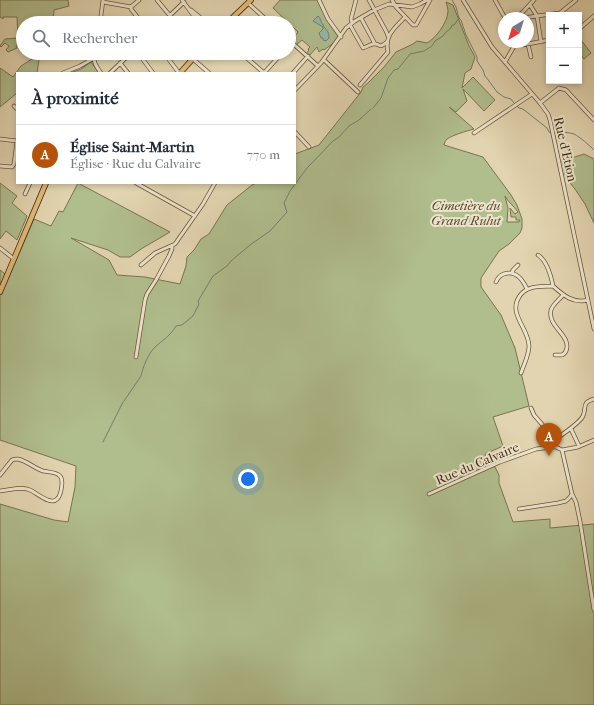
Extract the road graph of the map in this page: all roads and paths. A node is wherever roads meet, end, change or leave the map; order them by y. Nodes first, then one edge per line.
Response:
1 (139, 0) edge
2 (157, 0) edge
3 (319, 0) edge
4 (356, 0) edge
5 (369, 0) edge
6 (392, 0) edge
7 (428, 0) edge
8 (463, 0) edge
9 (495, 0) edge
10 (502, 0) edge
11 (534, 0) edge
12 (576, 0) edge
13 (103, 1) edge
14 (249, 1) edge
15 (184, 3) edge
16 (394, 4) junction
17 (498, 4) junction
18 (530, 5) junction
19 (131, 7) junction
20 (374, 10) junction
21 (502, 12) edge
22 (523, 12) edge
23 (101, 16) edge
24 (136, 16) edge
25 (170, 16) joint
26 (194, 16) edge
27 (199, 16) edge
28 (234, 16) edge
29 (262, 16) edge
30 (534, 16) edge
31 (537, 16) junction
32 (594, 16) edge
33 (405, 17) junction
34 (361, 18) junction
35 (351, 24) junction
36 (582, 26) edge
37 (388, 36) junction
38 (341, 37) junction
39 (546, 41) edge
40 (387, 42) junction
41 (542, 42) junction
42 (534, 43) edge
43 (375, 44) junction
44 (296, 47) edge
45 (512, 48) edge
46 (529, 48) edge
47 (308, 56) junction
48 (531, 57) dead end
49 (90, 60) edge
50 (94, 60) edge
51 (123, 60) edge
52 (143, 60) edge
53 (170, 60) edge
54 (191, 60) edge
55 (195, 60) edge
56 (249, 60) edge
57 (276, 60) edge
58 (324, 60) junction
59 (504, 62) junction
60 (120, 63) junction
61 (318, 66) junction
62 (65, 72) edge
63 (101, 72) edge
64 (111, 72) edge
65 (127, 72) edge
66 (152, 72) edge
67 (179, 72) edge
68 (181, 72) edge
69 (208, 72) edge
70 (263, 72) edge
71 (265, 72) edge
72 (293, 72) edge
73 (360, 85) dead end
74 (296, 89) edge
75 (358, 92) dead end
76 (532, 94) junction
77 (540, 103) junction
78 (594, 120) edge
79 (296, 133) edge
80 (474, 133) dead end
81 (0, 139) edge
82 (16, 141) edge
83 (309, 147) dead end
84 (16, 149) edge
85 (0, 166) edge
86 (30, 184) edge
87 (46, 184) edge
88 (138, 184) edge
89 (214, 184) edge
90 (25, 194) dead end
91 (195, 216) junction
92 (172, 246) junction
93 (0, 248) edge
94 (538, 255) dead end
95 (14, 259) junction
96 (141, 265) dead end
97 (518, 265) dead end
98 (512, 273) junction
99 (496, 282) dead end
100 (553, 286) junction
101 (527, 289) junction
102 (0, 292) edge
103 (563, 295) junction
104 (588, 300) junction
105 (594, 328) edge
106 (555, 355) dead end
107 (136, 357) dead end
108 (521, 373) dead end
109 (594, 399) edge
110 (531, 408) dead end
111 (571, 429) junction
112 (594, 440) edge
113 (553, 441) junction
114 (579, 446) junction
115 (556, 447) junction
116 (562, 450) junction
117 (0, 475) edge
118 (0, 491) edge
119 (429, 494) dead end
120 (572, 494) junction
121 (519, 508) dead end
122 (594, 610) edge

1 - 19 street
2 - 25 street
3 - 38 street
4 - 35 street
5 - 20 street
6 - 16 street
7 - 16 street
7 - 33 street
8 - 59 street, Rue d'Etion
9 - 17 street
10 - 17 street
11 - 18 street
12 - 31 street
13 - 19 street
13 - 23 street
14 - 28 main road
14 - 29 street
15 - 25 street
15 - 26 street
15 - 27 street
16 - 20 street
16 - 33 street
17 - 21 street
18 - 22 street
18 - 31 street
19 - 24 street
20 - 34 street
20 - 37 street
30 - 31 street
31 - 41 street
32 - 36 street
33 - 37 street
34 - 35 street
34 - 43 street
35 - 38 street
35 - 43 street
37 - 40 street
38 - 58 street
39 - 41 street
40 - 43 street
40 - 73 street
41 - 42 street
44 - 47 street
45 - 59 street
46 - 48 street
47 - 61 street
47 - 72 street
49 - 62 street
50 - 63 street
51 - 60 street
52 - 66 street
53 - 67 street
54 - 68 main road
55 - 69 street
56 - 70 street
57 - 71 street
58 - 61 street
58 - 75 street
59 - 76 street, Rue d'Etion
60 - 64 street
60 - 65 street
61 - 74 street
76 - 77 street, Rue d'Etion
76 - 80 street
77 - 78 street
77 - 104 street, Rue d'Etion
79 - 83 street
81 - 82 street
84 - 85 street
86 - 90 street
87 - 95 main road
88 - 91 street
89 - 91 street
91 - 92 street
92 - 96 street
92 - 107 street
93 - 95 street
94 - 100 street
95 - 102 main road
97 - 98 street
98 - 99 street
98 - 101 street
100 - 101 street
100 - 103 street
101 - 108 street
103 - 104 street
103 - 106 street
104 - 105 street, Rue d'Etion
109 - 111 street
110 - 113 street
111 - 113 street
111 - 114 street
112 - 114 street
113 - 115 street
114 - 116 street
115 - 116 street
115 - 119 street, Rue du Calvaire
116 - 120 street
117 - 118 street
120 - 121 street
120 - 122 street

